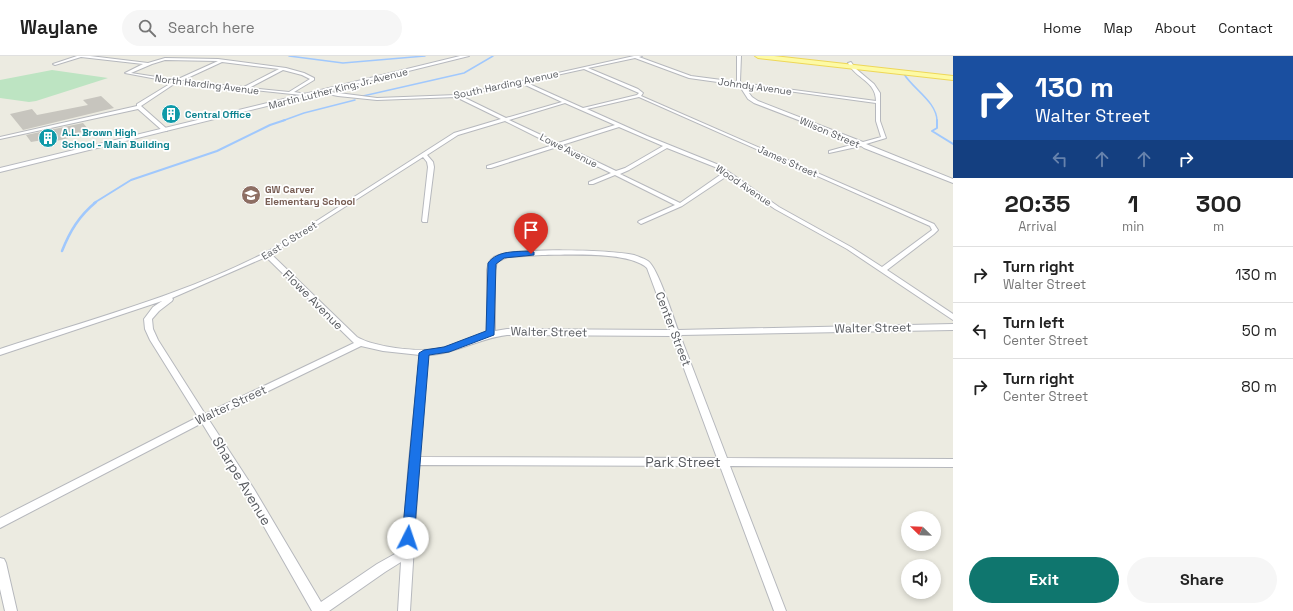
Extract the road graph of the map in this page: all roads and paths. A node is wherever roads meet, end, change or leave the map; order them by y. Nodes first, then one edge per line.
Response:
1 (466, 56) edge
2 (739, 56) edge
3 (758, 56) edge
4 (782, 56) edge
5 (637, 57) edge
6 (221, 62) junction
7 (55, 64) dead end
8 (150, 64) junction
9 (851, 65) junction
10 (584, 68) junction
11 (282, 69) junction
12 (953, 76) edge
13 (519, 81) junction
14 (175, 82) junction
15 (740, 84) junction
16 (244, 89) junction
17 (291, 92) junction
18 (324, 92) junction
19 (311, 95) junction
20 (457, 96) junction
21 (639, 96) junction
22 (566, 102) junction
23 (877, 102) junction
24 (139, 107) junction
25 (583, 109) junction
26 (505, 119) junction
27 (620, 126) junction
28 (165, 130) junction
29 (0, 138) edge
30 (860, 143) junction
31 (559, 145) junction
32 (667, 146) junction
33 (830, 152) dead end
34 (423, 154) junction
35 (490, 167) dead end
36 (0, 170) edge
37 (727, 173) junction
38 (616, 174) junction
39 (953, 181) edge
40 (592, 183) dead end
41 (680, 206) junction
42 (425, 221) dead end
43 (641, 222) dead end
44 (268, 255) junction
45 (882, 271) junction
46 (172, 296) junction
47 (953, 318) edge
48 (953, 327) edge
49 (491, 333) junction
50 (674, 333) junction
51 (361, 343) junction
52 (0, 352) edge
53 (424, 353) junction
54 (203, 418) junction
55 (414, 461) junction
56 (724, 462) junction
57 (953, 463) edge
58 (0, 524) edge
59 (407, 553) junction
60 (0, 563) edge
61 (11, 611) edge
62 (318, 611) edge
63 (404, 611) edge
64 (780, 611) edge

1 - 18 main road, Martin Luther King, Jr. Avenue
2 - 15 street
3 - 9 main road
4 - 9 main road
5 - 10 street, South Harding Avenue
5 - 15 street, Johndy Avenue
6 - 8 street
6 - 11 street
6 - 14 street
7 - 8 street
8 - 14 street, North Harding Avenue
9 - 12 main road
9 - 23 street
10 - 13 street, South Harding Avenue
10 - 21 street, James Street
11 - 16 street
11 - 17 street
13 - 20 street, South Harding Avenue
13 - 22 street, Wood Avenue
14 - 16 street, North Harding Avenue
14 - 24 street
15 - 23 street, Johndy Avenue
15 - 30 street, Wilson Street
16 - 17 street, North Harding Avenue
17 - 19 street, North Harding Avenue
18 - 19 main road, Martin Luther King, Jr. Avenue
18 - 20 street, South Harding Avenue
19 - 28 main road, Martin Luther King, Jr. Avenue
20 - 26 street, Lowe Avenue
21 - 25 street
21 - 45 street, James Street
22 - 25 street, Wood Avenue
22 - 26 street, East C Street
23 - 30 street
24 - 28 street
24 - 29 street
25 - 27 street, Wood Avenue
26 - 31 street, Lowe Avenue
26 - 34 street, East C Street
27 - 31 street
27 - 32 street, Wood Avenue
28 - 36 main road, Martin Luther King, Jr. Avenue
30 - 33 street
30 - 39 street, Wilson Street
31 - 35 street
31 - 38 street, Lowe Avenue
32 - 37 street, Wood Avenue
32 - 38 street
34 - 42 street
34 - 44 street, East C Street
37 - 41 street
37 - 45 street, Wood Avenue
38 - 40 street
38 - 41 street, Lowe Avenue
41 - 43 street
44 - 46 street, East C Street
44 - 51 street, Flowe Avenue
45 - 47 street, Wood Avenue
46 - 52 street, East C Street
46 - 54 street, Sharpe Avenue
48 - 50 street, Walter Street
49 - 50 street, Walter Street
49 - 50 street, Center Street
49 - 53 street, Walter Street
50 - 56 street, Center Street
51 - 53 street, Walter Street
51 - 54 street, Walter Street
53 - 55 street
54 - 58 street, Walter Street
54 - 62 street, Sharpe Avenue
55 - 56 street, Park Street
55 - 59 street
56 - 57 street, Park Street
56 - 64 street, Center Street
59 - 62 street
59 - 63 street
60 - 61 street

